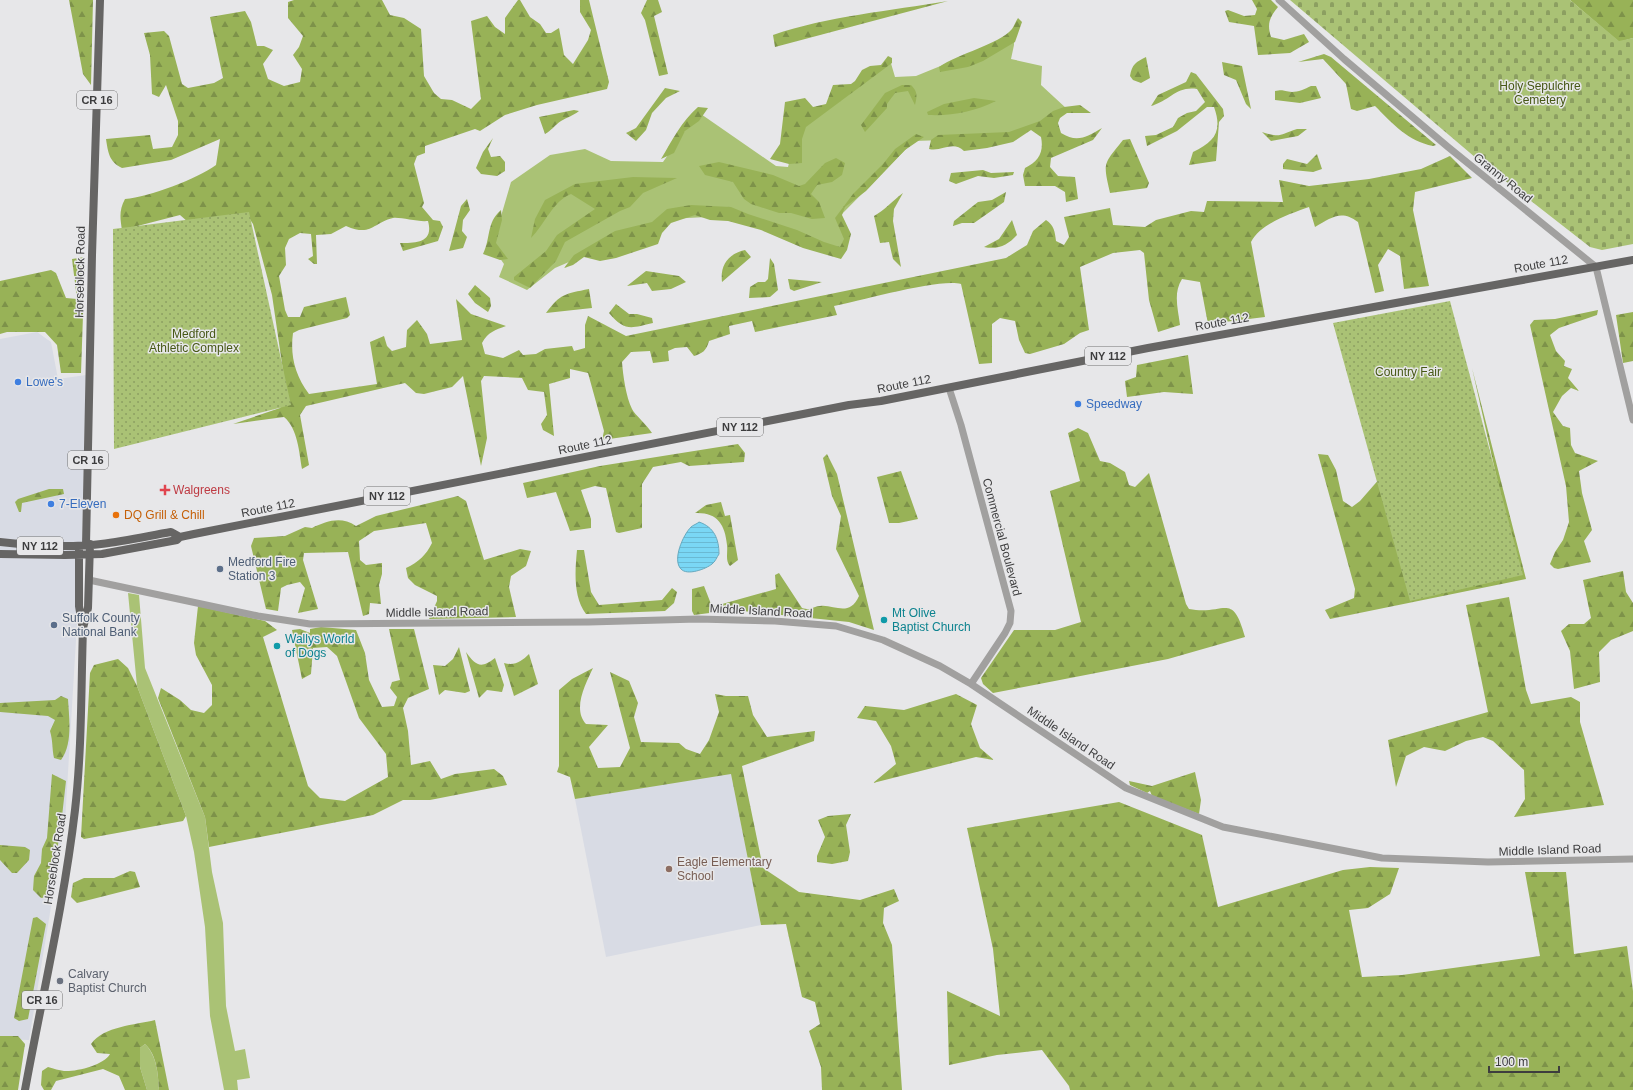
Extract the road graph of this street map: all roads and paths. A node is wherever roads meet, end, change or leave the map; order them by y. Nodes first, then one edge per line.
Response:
1 (100, 0) edge
2 (1279, 0) edge
3 (1633, 260) edge
4 (1596, 267) junction
5 (949, 388) junction
6 (1633, 420) edge
7 (180, 537) junction
8 (0, 542) edge
9 (85, 545) junction
10 (0, 554) edge
11 (89, 554) junction
12 (80, 555) junction
13 (89, 580) junction
14 (83, 628) junction
15 (971, 684) junction
16 (1633, 858) edge
17 (25, 1090) edge

1 - 9 main road, Horseblock Road / CR 16
2 - 4 street, Granny Road
3 - 4 main road, Route 112 / NY 112
4 - 5 main road, Route 112 / NY 112
4 - 6 street
5 - 7 main road, Route 112 / NY 112
5 - 15 street, Commercial Boulevard
7 - 9 main road, Route 112 / NY 112
7 - 11 main road, Route 112 / NY 112
8 - 9 main road, Route 112 / NY 112
9 - 11 main road, Horseblock Road / CR 16
9 - 12 main road, Horseblock Road / CR 16
10 - 12 main road, Route 112 / NY 112
11 - 12 main road, Route 112 / NY 112
11 - 13 main road, Horseblock Road / CR 16
12 - 14 main road, Horseblock Road / CR 16
13 - 14 main road, Horseblock Road / CR 16
13 - 15 street, Middle Island Road
14 - 17 main road, Horseblock Road / CR 16
15 - 16 street, Middle Island Road

